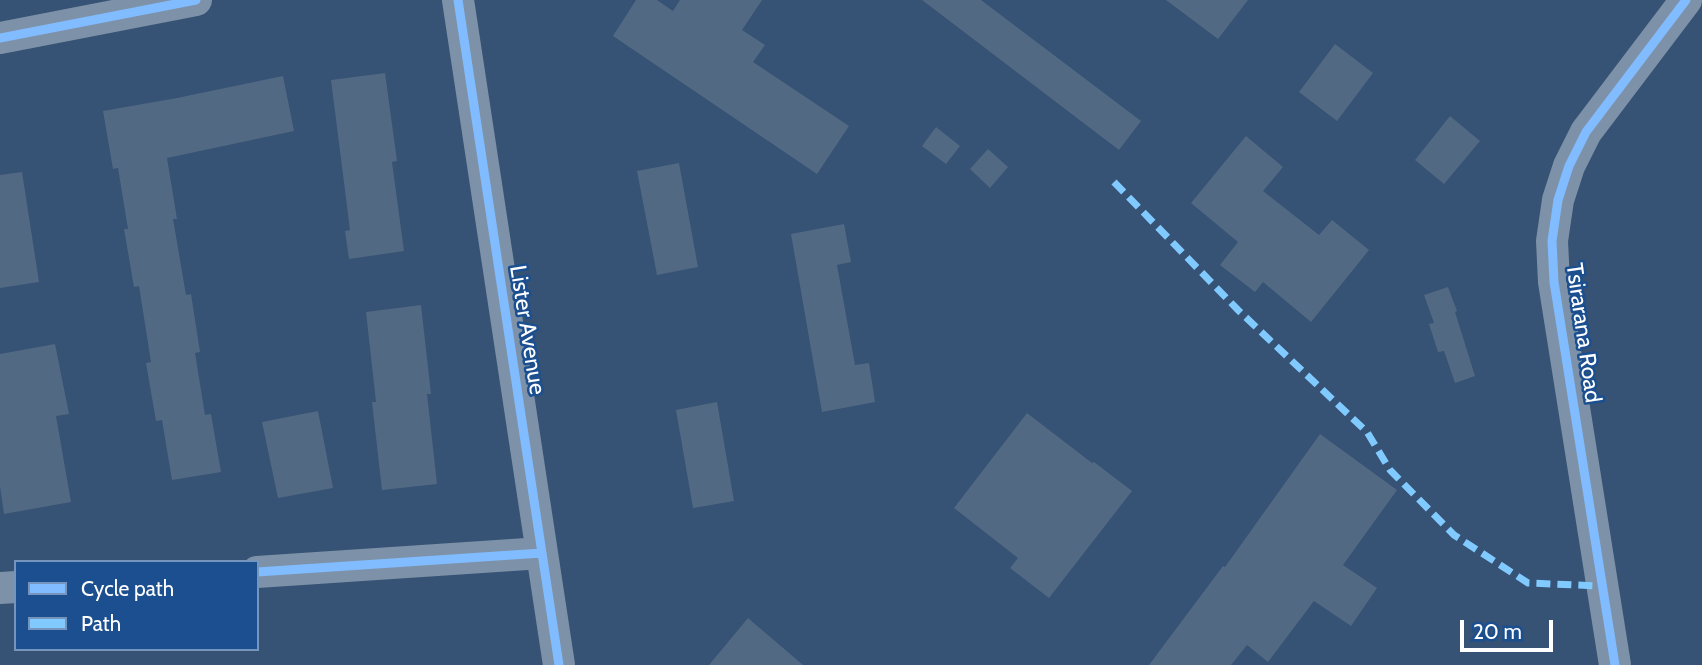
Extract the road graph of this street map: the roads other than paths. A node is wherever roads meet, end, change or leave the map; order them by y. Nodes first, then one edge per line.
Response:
1 (196, 0) edge
2 (458, 0) edge
3 (1686, 0) edge
4 (0, 38) edge
5 (542, 553) junction
6 (259, 572) edge
7 (559, 665) edge
8 (1615, 665) edge

1 - 4 street
2 - 5 street, Lister Avenue
3 - 8 street, Tsirarana Road
5 - 6 street
5 - 7 street, Lister Avenue

